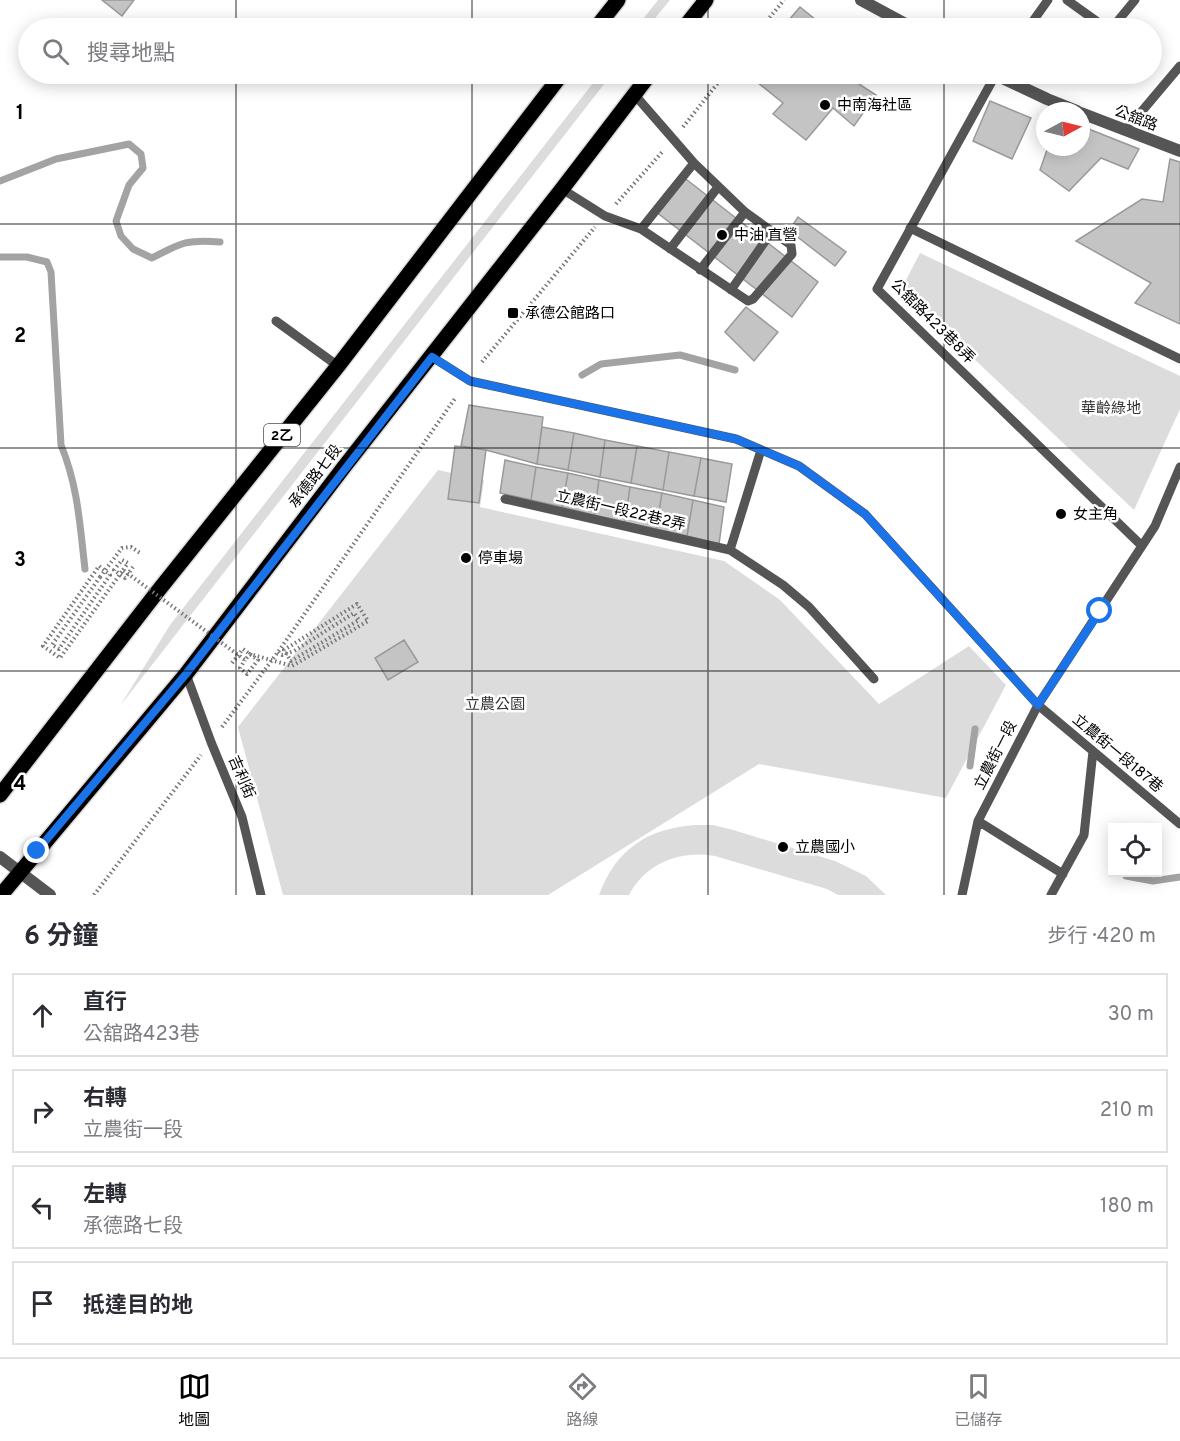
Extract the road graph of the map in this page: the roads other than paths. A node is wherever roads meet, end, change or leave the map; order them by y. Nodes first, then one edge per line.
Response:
1 (618, 0) edge
2 (706, 0) edge
3 (861, 0) edge
4 (1048, 0) edge
5 (1067, 0) edge
6 (1135, 0) edge
7 (604, 18) edge
8 (692, 18) edge
9 (894, 18) edge
10 (1035, 18) edge
11 (1092, 18) edge
12 (1120, 18) edge
13 (1180, 66) edge
14 (554, 84) edge
15 (642, 84) edge
16 (989, 84) edge
17 (1016, 84) edge
18 (634, 94) junction
19 (1054, 102) edge
20 (1090, 116) edge
21 (1126, 130) junction
22 (1180, 151) edge
23 (694, 163) junction
24 (718, 186) junction
25 (562, 189) junction
26 (745, 212) junction
27 (910, 228) junction
28 (641, 229) junction
29 (773, 230) junction
30 (670, 249) junction
31 (700, 270) junction
32 (730, 290) junction
33 (276, 321) dead end
34 (432, 357) junction
35 (1180, 358) edge
36 (338, 366) junction
37 (761, 450) junction
38 (1180, 467) edge
39 (505, 499) dead end
40 (1142, 546) junction
41 (730, 550) junction
42 (186, 674) junction
43 (874, 679) dead end
44 (1038, 705) junction
45 (1093, 752) junction
46 (0, 795) edge
47 (978, 821) junction
48 (1180, 824) edge
49 (0, 857) edge
50 (20, 872) junction
51 (1063, 874) junction
52 (1, 895) edge
53 (50, 895) edge
54 (261, 895) edge
55 (962, 895) edge
56 (1052, 895) edge

1 - 7 main road
2 - 8 main road
3 - 9 street
4 - 10 lane
5 - 11 lane
6 - 12 lane
13 - 21 lane
14 - 36 main road, 2乙
15 - 18 main road, 承德路七段
16 - 27 lane, 公舘路423巷8弄
17 - 19 street
18 - 23 lane
18 - 25 main road, 承德路七段
20 - 21 street, 公舘路
21 - 22 street, 公舘路
23 - 24 lane
23 - 28 lane
24 - 26 lane
24 - 30 lane
25 - 28 lane
25 - 34 main road, 承德路七段
26 - 29 lane
26 - 31 lane
27 - 35 lane
27 - 40 lane, 公舘路423巷8弄
28 - 30 lane
29 - 32 lane
29 - 32 lane
30 - 31 lane
31 - 32 lane
33 - 36 lane
34 - 37 lane
34 - 42 main road, 承德路七段
36 - 46 main road, 2乙
37 - 41 lane
37 - 44 lane
38 - 40 lane, 立農街一段
39 - 41 lane, 立農街一段22巷2弄
40 - 44 lane, 立農街一段
41 - 43 lane
42 - 50 main road, 承德路七段
42 - 54 lane, 吉利街
44 - 45 lane, 立農街一段187巷
44 - 47 lane, 立農街一段
45 - 48 lane, 立農街一段187巷
45 - 51 lane
47 - 51 lane
47 - 55 lane, 立農街一段
49 - 50 street
50 - 52 main road, 承德路七段
50 - 53 street
51 - 56 lane

